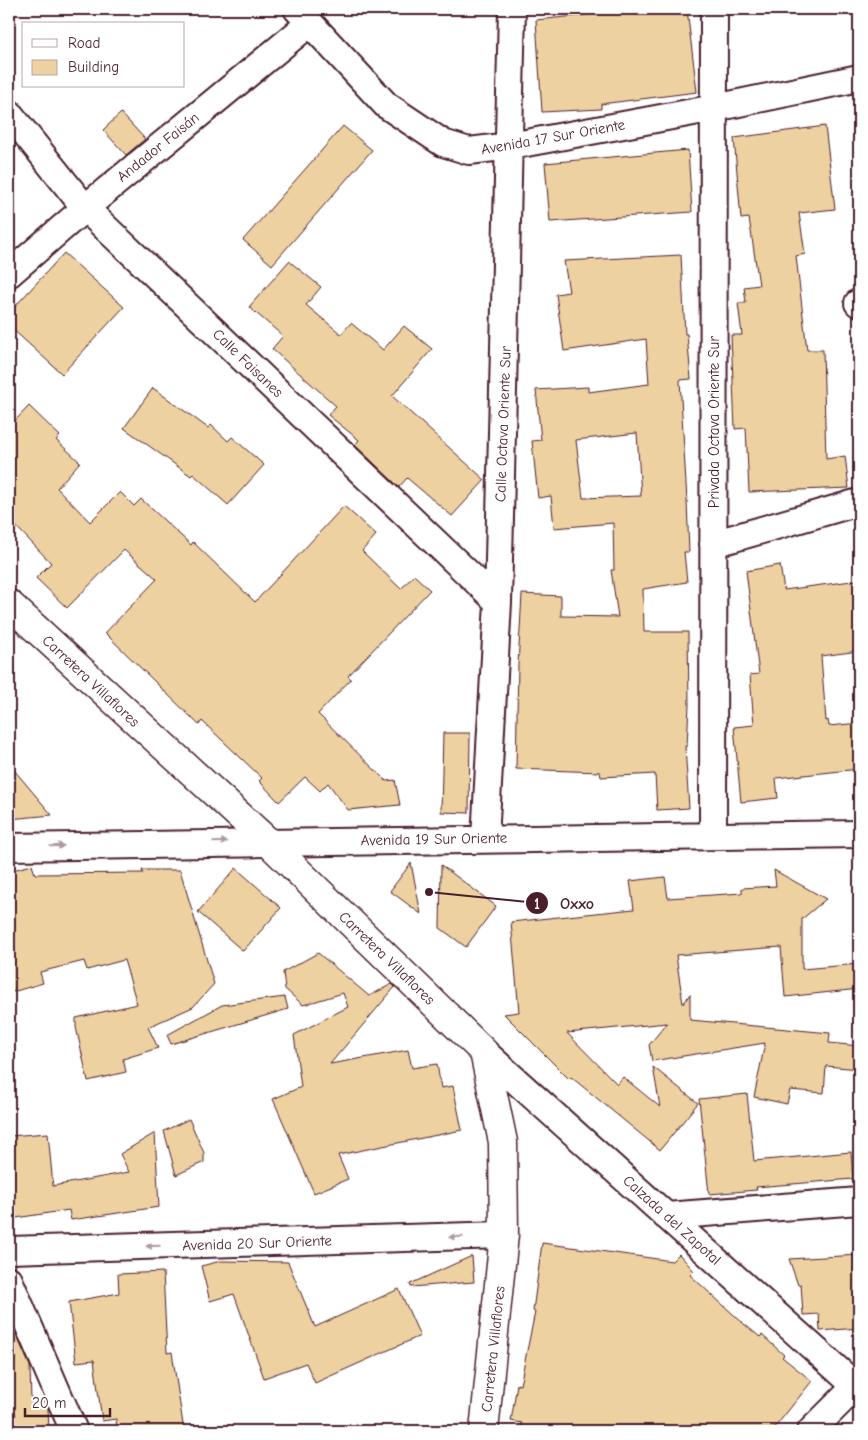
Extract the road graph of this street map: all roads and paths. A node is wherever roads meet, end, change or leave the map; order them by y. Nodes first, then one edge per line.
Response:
1 (512, 9) edge
2 (714, 9) edge
3 (303, 16) edge
4 (859, 78) edge
5 (715, 108) junction
6 (9, 113) edge
7 (510, 146) junction
8 (85, 208) junction
9 (9, 274) edge
10 (859, 502) edge
11 (713, 544) junction
12 (498, 602) junction
13 (9, 604) edge
14 (859, 834) edge
15 (713, 836) junction
16 (484, 839) junction
17 (267, 842) junction
18 (9, 847) edge
19 (484, 1052) junction
20 (859, 1201) edge
21 (666, 1216) junction
22 (504, 1235) junction
23 (9, 1250) edge
24 (9, 1280) edge
25 (858, 1387) edge
26 (74, 1431) edge
27 (484, 1431) edge
28 (812, 1431) edge

1 - 7 street, Calle Octava Oriente Sur
2 - 5 street, Privada Octava Oriente Sur
3 - 7 street, Avenida 17 Sur Oriente
3 - 8 street, Andador Faisán
4 - 5 street, Avenida 17 Sur Oriente
5 - 7 street, Avenida 17 Sur Oriente
5 - 11 street, Privada Octava Oriente Sur
6 - 8 street, Calle Faisanes
7 - 12 street, Calle Octava Oriente Sur
8 - 9 street, Andador Faisán
8 - 12 street, Calle Faisanes
10 - 11 street
11 - 15 street, Privada Octava Oriente Sur
12 - 16 street, Calle Octava Oriente Sur
13 - 17 main road, Carretera Villaflores
14 - 15 street, Avenida 19 Sur Oriente
15 - 16 street, Avenida 19 Sur Oriente
16 - 17 street, Avenida 19 Sur Oriente
18 -> 17 street, Avenida 19 Sur Oriente
17 - 19 main road, Carretera Villaflores
19 - 21 street, Calzada del Zapotal
19 - 22 main road, Carretera Villaflores
20 - 21 street
21 - 25 street, Calzada del Zapotal
22 -> 23 street, Avenida 20 Sur Oriente
22 - 27 main road, Carretera Villaflores
24 - 26 street
25 - 28 street

